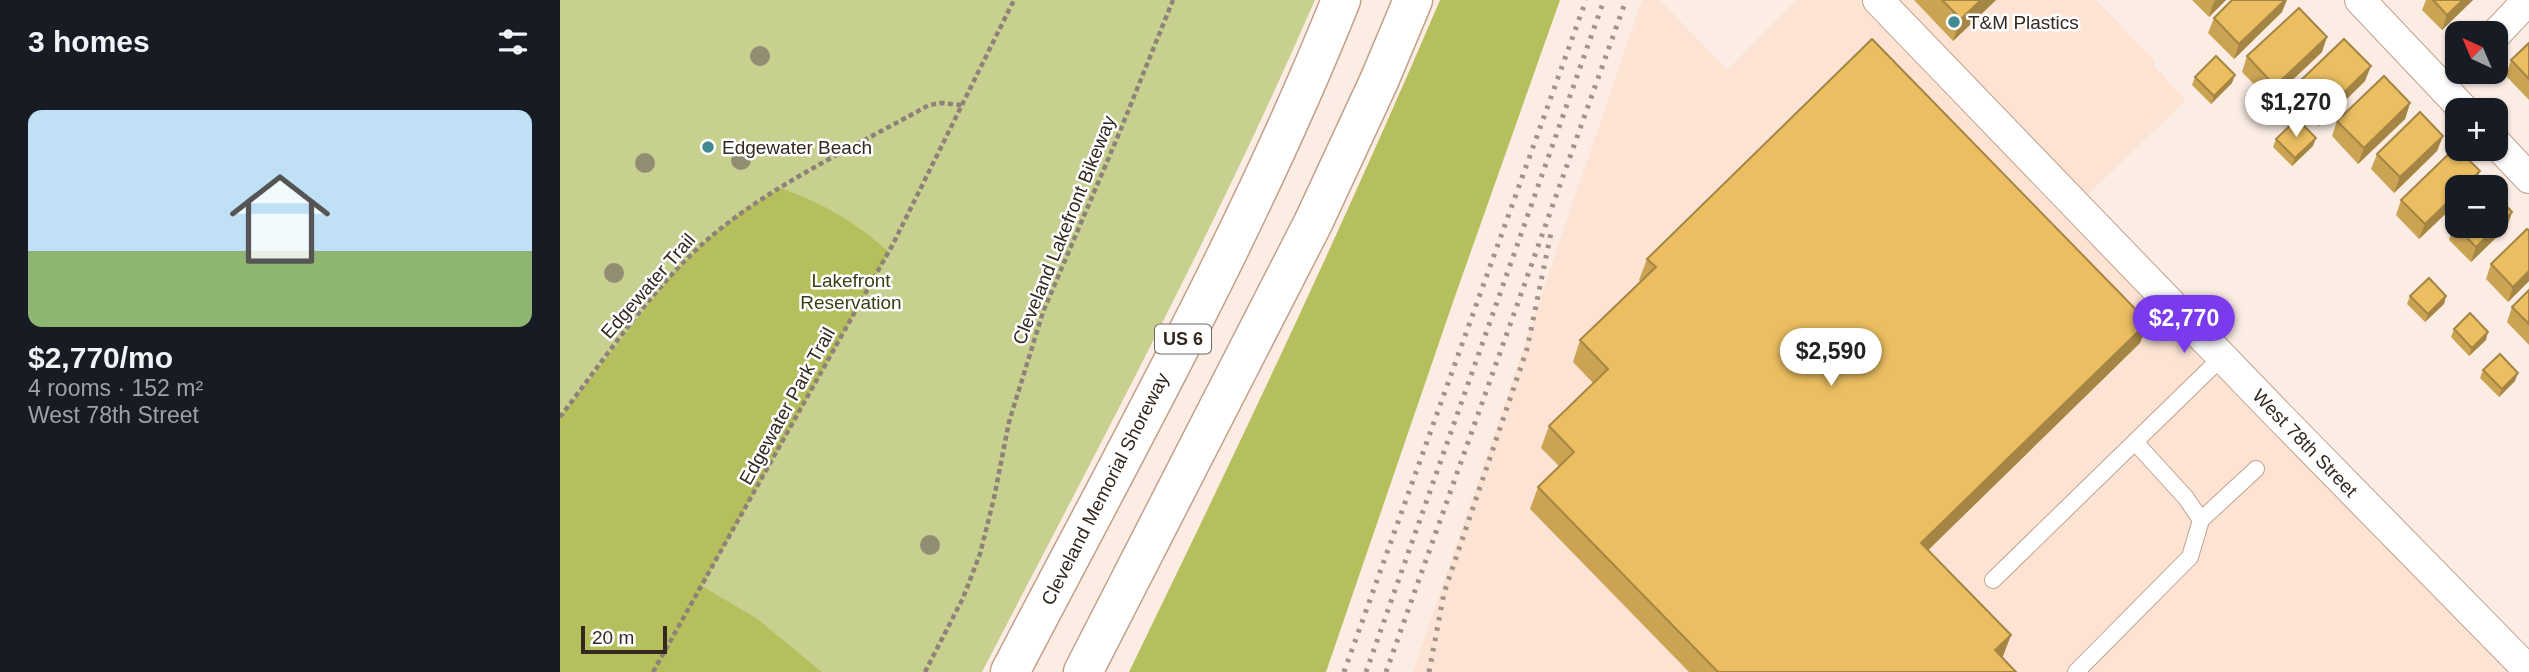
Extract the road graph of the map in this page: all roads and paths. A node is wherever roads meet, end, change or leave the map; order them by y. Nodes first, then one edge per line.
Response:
1 (1014, 0) edge
2 (1173, 0) edge
3 (1341, 0) edge
4 (1413, 0) edge
5 (1878, 0) edge
6 (2360, 0) edge
7 (2528, 0) edge
8 (2508, 21) edge
9 (2445, 75) edge
10 (962, 105) junction
11 (2508, 156) edge
12 (2529, 178) edge
13 (2222, 357) junction
14 (560, 418) edge
15 (2135, 442) junction
16 (2256, 470) dead end
17 (2201, 520) junction
18 (1993, 580) dead end
19 (1088, 664) edge
20 (2529, 671) edge
21 (653, 672) edge
22 (925, 672) edge
23 (1010, 672) edge
24 (2076, 672) edge

1 - 10 path, Edgewater Park Trail
2 - 22 path, Cleveland Lakefront Bikeway
3 - 23 highway, Cleveland Memorial Shoreway / US 6
4 - 19 highway
5 - 13 street, West 78th Street
6 - 9 street
7 - 8 street
10 - 14 path, Edgewater Trail
10 - 21 path, Edgewater Park Trail
11 - 12 street
13 - 15 lane
13 - 20 street, West 78th Street
15 - 17 lane
15 - 18 lane
16 - 17 lane
17 - 24 lane

